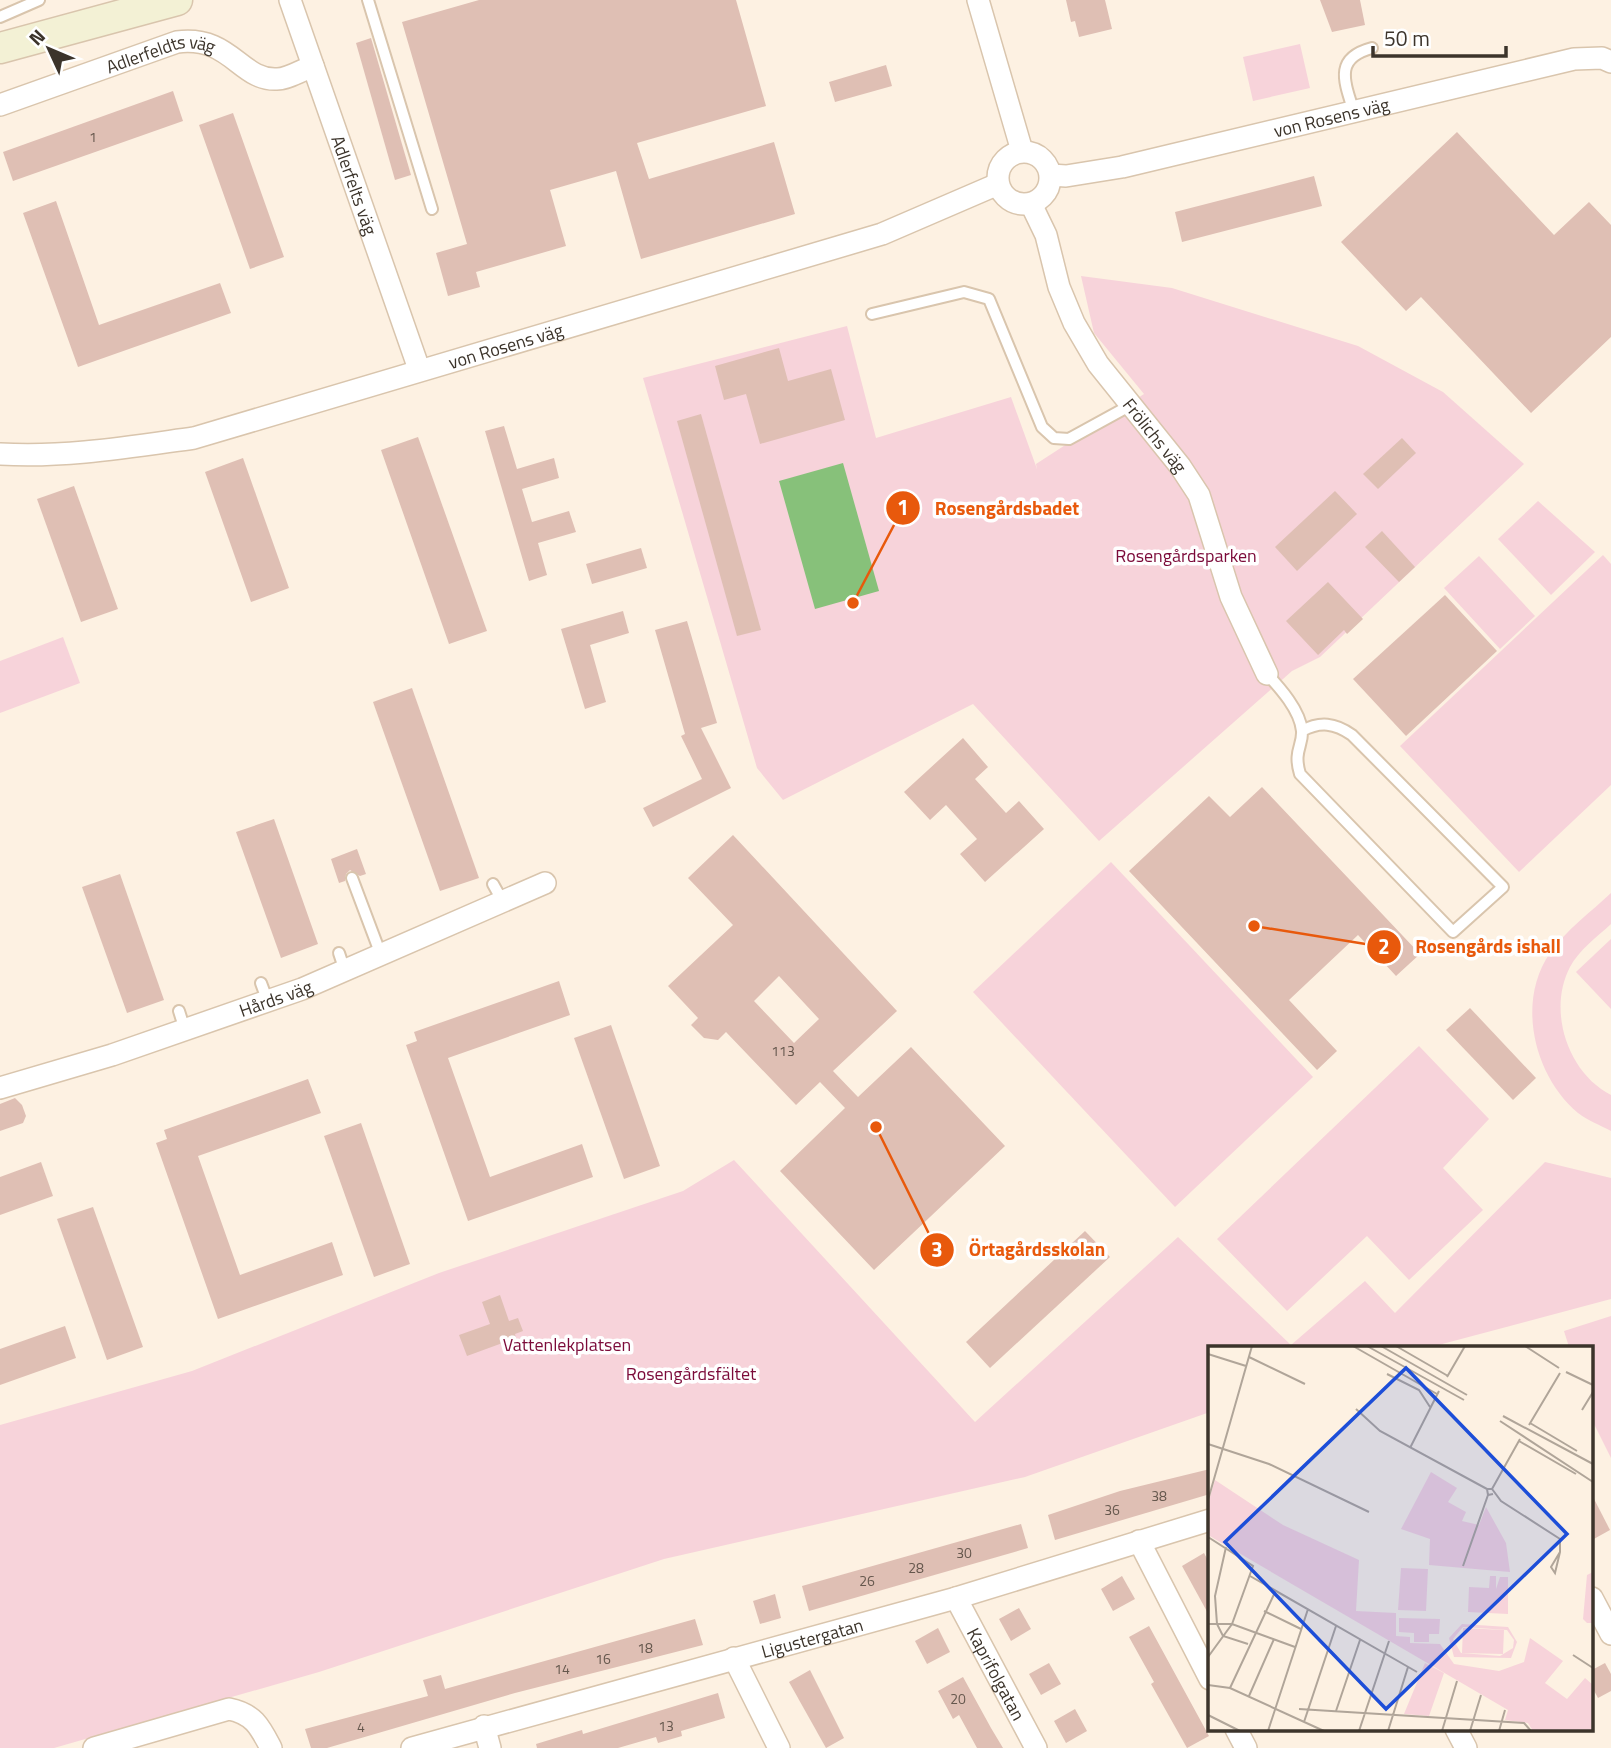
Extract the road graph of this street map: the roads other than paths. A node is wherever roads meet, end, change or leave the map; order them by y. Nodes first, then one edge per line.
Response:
1 (39, 0) edge
2 (177, 0) edge
3 (290, 0) edge
4 (368, 0) edge
5 (978, 0) edge
6 (0, 17) edge
7 (0, 48) edge
8 (1372, 48) dead end
9 (1611, 62) edge
10 (313, 66) junction
11 (0, 105) edge
12 (1354, 111) junction
13 (1022, 151) junction
14 (1051, 175) junction
15 (998, 184) junction
16 (1031, 204) junction
17 (432, 209) dead end
18 (872, 314) dead end
19 (419, 369) junction
20 (1131, 405) junction
21 (0, 454) edge
22 (1267, 674) joint
23 (1302, 731) junction
24 (352, 878) dead end
25 (545, 883) dead end
26 (381, 955) junction
27 (0, 1088) edge
28 (1208, 1521) edge
29 (1139, 1541) junction
30 (956, 1598) junction
31 (1594, 1602) edge
32 (1611, 1634) edge
33 (734, 1658) junction
34 (1208, 1675) edge
35 (484, 1726) junction
36 (1237, 1730) edge
37 (1457, 1730) edge
38 (94, 1748) edge
39 (271, 1748) edge
40 (412, 1748) edge
41 (490, 1748) edge
42 (779, 1748) edge
43 (1036, 1748) edge
44 (1246, 1748) edge
45 (1466, 1748) edge

1 - 6 lane
2 - 7 main road
3 - 10 street, Adlerfelts väg
4 - 17 lane
5 - 13 street
8 - 12 lane
9 - 12 street, von Rosens väg
10 - 11 street, Adlerfeldts väg
10 - 19 street, Adlerfelts väg
12 - 14 street, von Rosens väg
13 - 14 street
13 - 15 street
14 - 16 street
15 - 16 street
15 - 19 street, von Rosens väg
16 - 20 street, Frölichs väg
18 - 20 lane
19 - 21 street, von Rosens väg
20 - 22 street, Frölichs väg
22 - 23 lane
23 - 23 lane
24 - 26 lane
25 - 26 street, Hårds väg
26 - 27 street, Hårds väg
28 - 29 street, Ligustergatan
29 - 30 street, Ligustergatan
29 - 34 street
30 - 33 street, Ligustergatan
30 - 43 street, Kaprifolgatan
31 - 32 street
33 - 35 street, Ligustergatan
33 - 42 street
35 - 40 street, Ligustergatan
35 - 41 street
36 - 44 street
37 - 45 street
38 - 39 street

